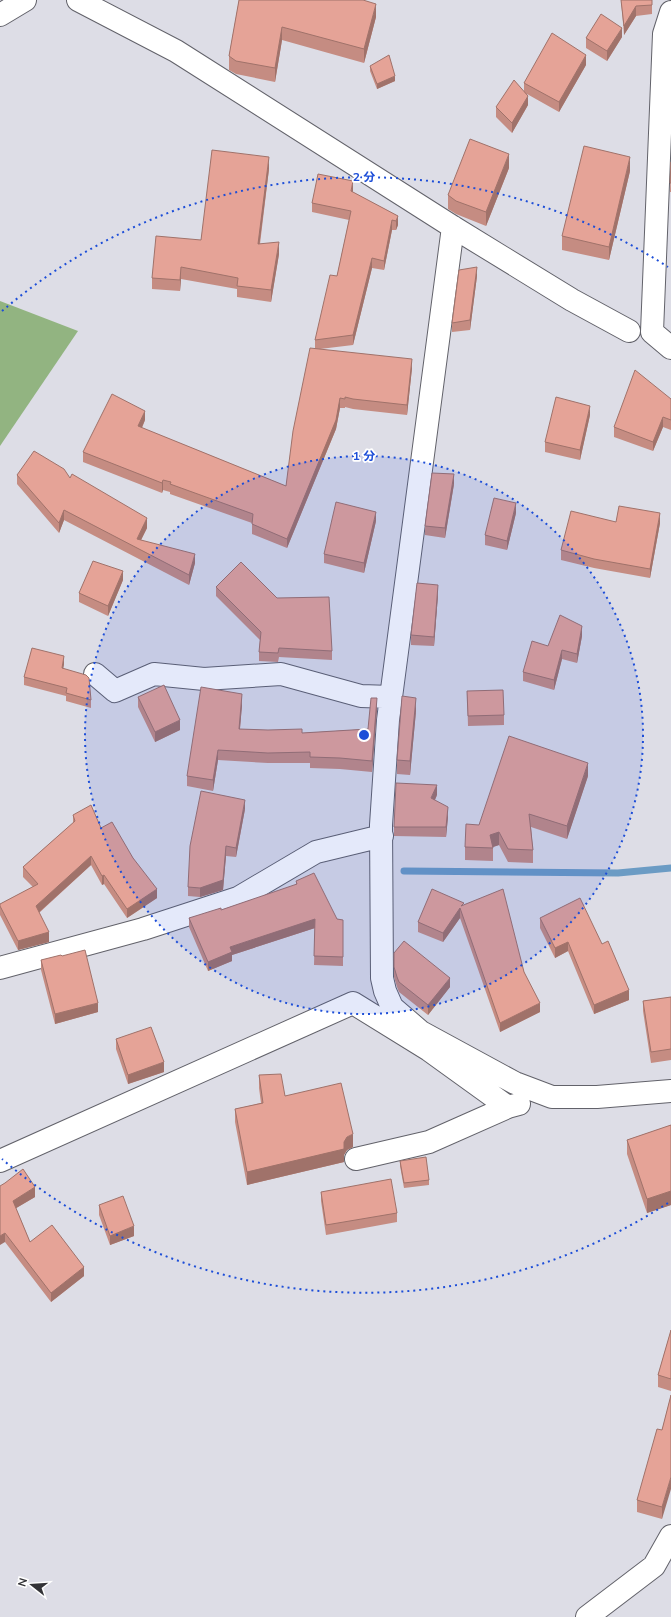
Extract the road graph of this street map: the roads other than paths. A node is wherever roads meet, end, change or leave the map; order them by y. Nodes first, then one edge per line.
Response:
1 (25, 0) edge
2 (78, 0) edge
3 (671, 12) edge
4 (0, 15) edge
5 (667, 67) edge
6 (453, 227) junction
7 (629, 331) dead end
8 (671, 348) edge
9 (95, 674) dead end
10 (391, 697) junction
11 (382, 836) junction
12 (0, 968) edge
13 (671, 1091) edge
14 (552, 1096) junction
15 (508, 1106) junction
16 (356, 1159) dead end
17 (0, 1161) edge
18 (671, 1536) edge
19 (587, 1617) edge

1 - 4 street
2 - 6 street
3 - 5 street
5 - 8 street
6 - 7 street
6 - 10 street
9 - 10 street
10 - 11 street
11 - 12 street
11 - 14 street
13 - 14 street
14 - 15 street
15 - 16 street
15 - 17 street
18 - 19 street

